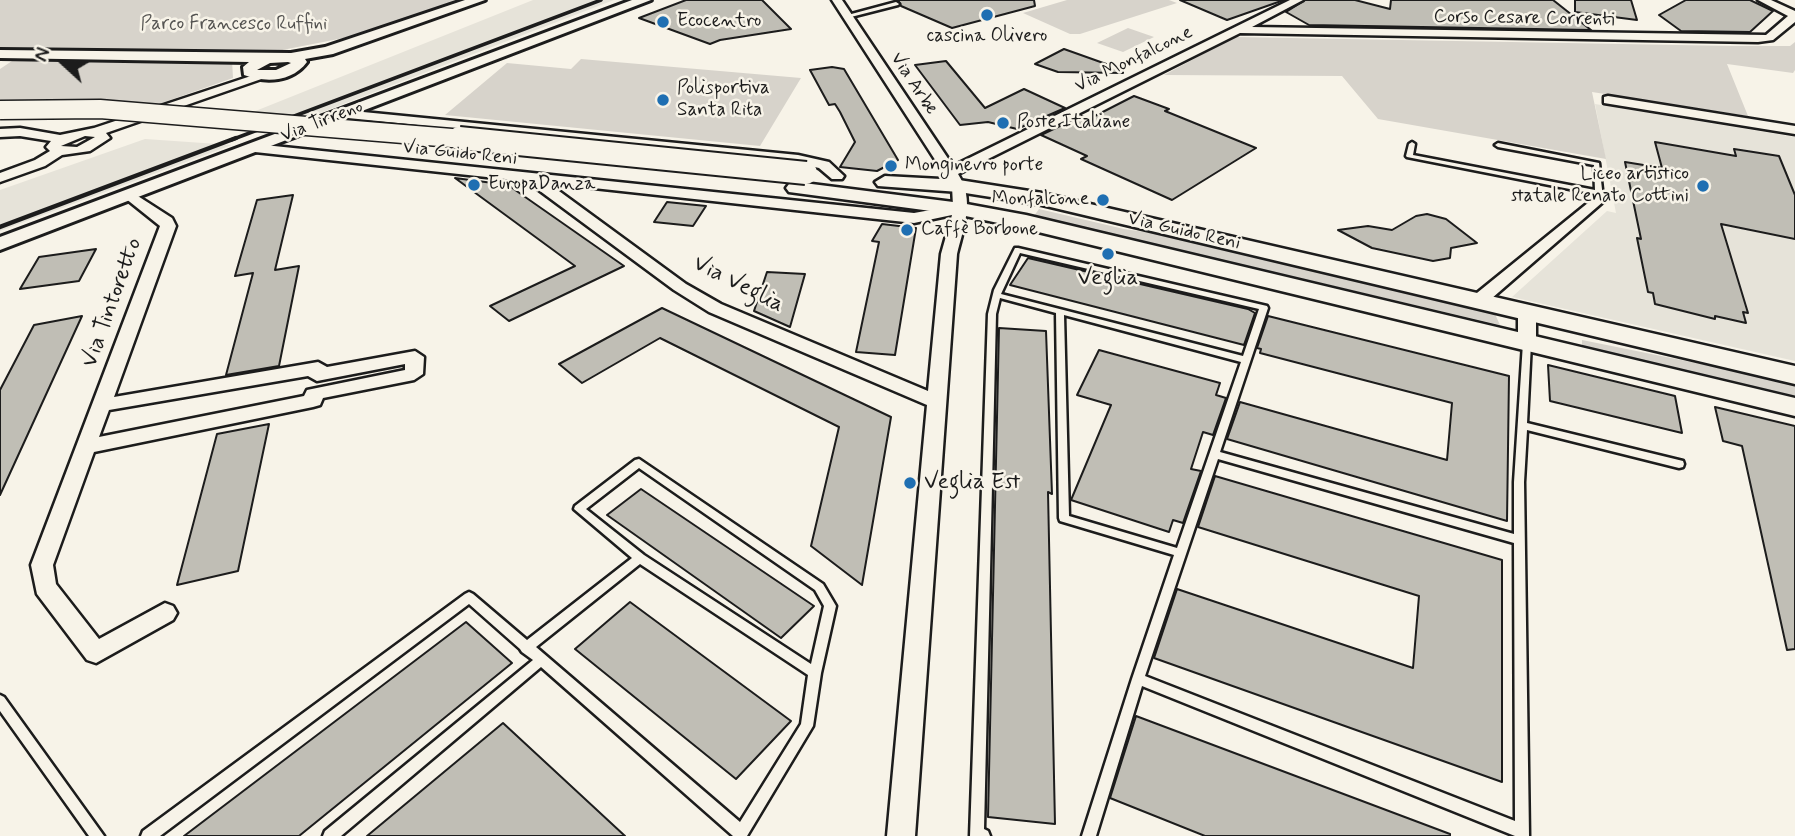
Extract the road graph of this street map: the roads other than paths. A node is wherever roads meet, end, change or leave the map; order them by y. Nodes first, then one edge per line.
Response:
1 (478, 0) edge
2 (644, 0) edge
3 (837, 0) edge
4 (1298, 0) edge
5 (1763, 0) edge
6 (1789, 0) edge
7 (1795, 1) edge
8 (896, 4) dead end
9 (1795, 15) edge
10 (847, 16) junction
11 (1237, 30) junction
12 (0, 54) edge
13 (234, 56) junction
14 (273, 58) junction
15 (294, 61) junction
16 (255, 72) junction
17 (1608, 100) dead end
18 (0, 110) edge
19 (343, 114) junction
20 (0, 121) edge
21 (1795, 130) edge
22 (0, 133) edge
23 (1412, 144) dead end
24 (59, 145) junction
25 (1498, 145) dead end
26 (255, 148) junction
27 (837, 176) junction
28 (0, 178) edge
29 (540, 179) junction
30 (801, 181) junction
31 (957, 190) junction
32 (130, 195) junction
33 (1599, 196) junction
34 (0, 244) edge
35 (998, 295) junction
36 (1478, 301) junction
37 (1060, 311) junction
38 (1527, 312) junction
39 (1527, 343) junction
40 (1246, 360) junction
41 (1795, 374) edge
42 (936, 401) junction
43 (102, 405) junction
44 (1795, 407) edge
45 (1522, 425) junction
46 (86, 447) junction
47 (1214, 454) junction
48 (1679, 464) dead end
49 (1520, 540) junction
50 (1181, 553) junction
51 (640, 558) junction
52 (165, 613) dead end
53 (526, 648) junction
54 (541, 660) junction
55 (815, 673) junction
56 (1138, 679) junction
57 (0, 701) edge
58 (740, 834) edge
59 (1522, 834) edge
60 (97, 836) edge
61 (148, 836) edge
62 (330, 836) edge
63 (901, 836) edge
64 (983, 836) edge
65 (1089, 836) edge

1 - 15 street
2 - 19 street, Via Tirreno
3 - 10 street, Via Arbe
4 - 11 street, Via Monfalcone
5 - 9 street
6 - 7 street
8 - 10 lane
9 - 11 street, Corso Cesare Correnti
10 - 31 street, Via Arbe
11 - 31 street, Via Monfalcone
12 - 13 street
13 - 14 street
13 - 16 street
14 - 15 street
14 - 16 street
15 - 16 street
16 - 24 street
17 - 21 street
18 - 30 main road, Via Guido Reni, bridge
19 - 26 street, Via Tirreno
19 - 27 street, Via Guido Reni
20 - 30 main road, Via Guido Reni
22 - 24 street
23 - 33 lane
24 - 28 street
25 - 33 lane
26 - 29 street, Via Guido Reni
26 - 32 street, Via Tirreno
27 - 30 main road, Via Guido Reni
27 - 31 main road, Via Guido Reni
29 - 31 street, Via Guido Reni
29 - 42 street, Via Veglia
30 - 31 main road, Via Guido Reni
31 - 36 main road, Via Guido Reni
31 - 39 main road, Via Guido Reni
31 - 42 street
32 - 34 street, Via Tirreno
32 - 43 street, Via Tintoretto
33 - 36 street
35 - 37 lane
35 - 40 lane
35 - 64 lane
36 - 38 main road, Via Guido Reni
37 - 40 lane
37 - 50 lane
38 - 39 street
38 - 41 main road, Via Guido Reni
39 - 44 main road, Via Guido Reni
39 - 45 lane
40 - 47 lane
42 - 63 street
43 - 46 street, Via Tintoretto
43 - 46 street, Via Tintoretto
45 - 48 lane
45 - 49 lane
46 - 52 street, Via Tintoretto
47 - 49 lane
47 - 50 lane
49 - 59 lane
50 - 56 lane
51 - 53 lane
51 - 55 lane
51 - 55 lane
53 - 54 lane
53 - 61 lane
54 - 58 lane
54 - 62 lane
55 - 58 lane
56 - 59 lane
56 - 65 lane
57 - 60 lane

